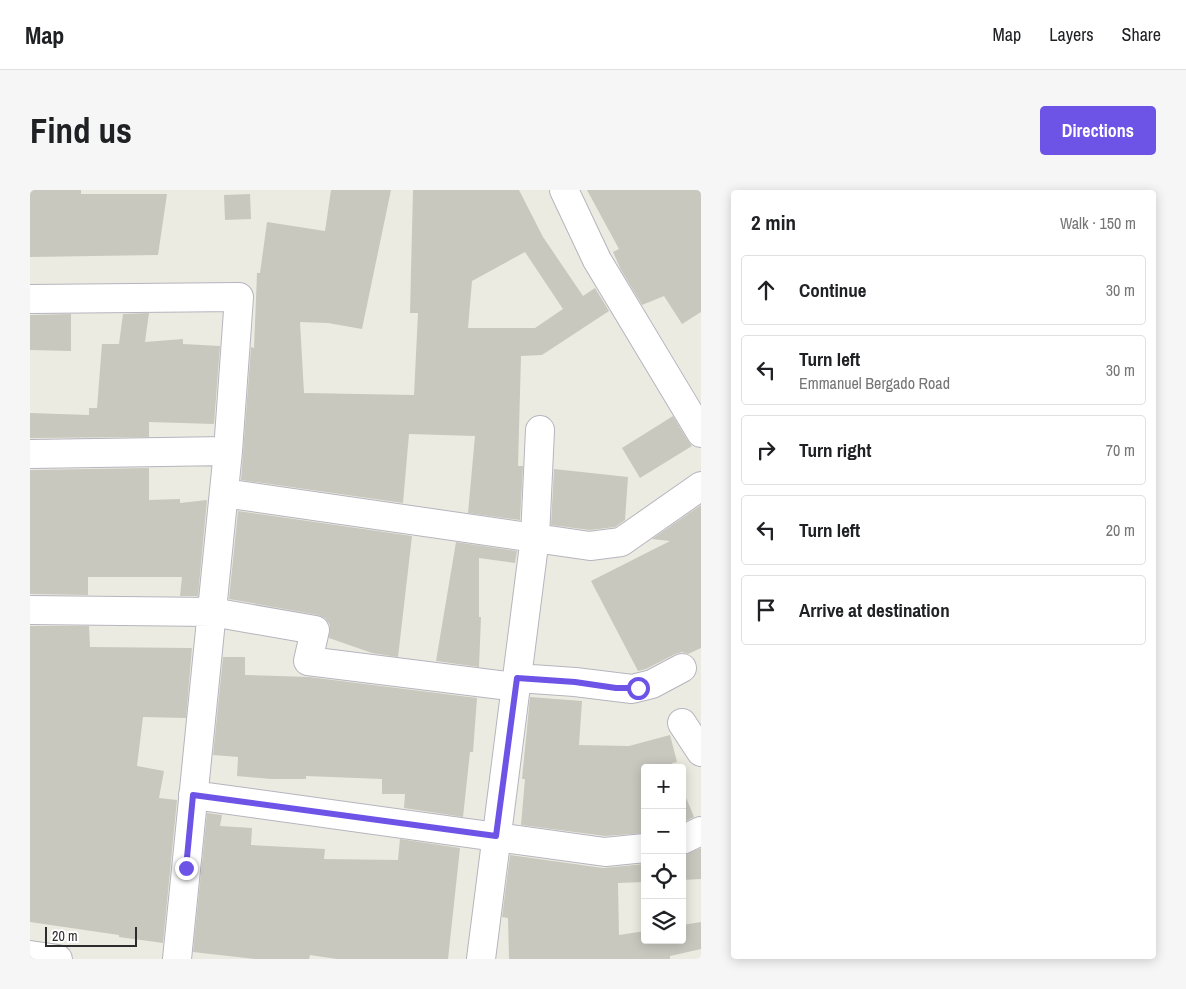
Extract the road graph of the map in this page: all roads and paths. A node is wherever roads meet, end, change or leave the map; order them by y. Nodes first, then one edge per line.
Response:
1 (564, 190) edge
2 (30, 299) edge
3 (540, 430) dead end
4 (701, 432) edge
5 (228, 451) junction
6 (30, 454) edge
7 (701, 486) edge
8 (224, 493) junction
9 (535, 537) junction
10 (30, 610) edge
11 (212, 612) junction
12 (682, 668) dead end
13 (516, 683) junction
14 (682, 723) dead end
15 (701, 752) edge
16 (193, 795) junction
17 (701, 831) edge
18 (496, 836) junction
19 (686, 838) edge
20 (641, 848) edge
21 (30, 955) edge
22 (58, 959) edge
23 (177, 959) edge
24 (480, 959) edge

1 - 4 street
2 - 5 street
3 - 9 street
5 - 6 street
5 - 8 street
7 - 9 street
8 - 9 street
8 - 11 street
9 - 13 street
10 - 11 street
11 - 13 street
11 - 16 street
12 - 13 street
13 - 18 street
14 - 15 street
16 - 18 street
16 - 23 street
17 - 19 street
18 - 20 street
18 - 24 street
21 - 22 street

